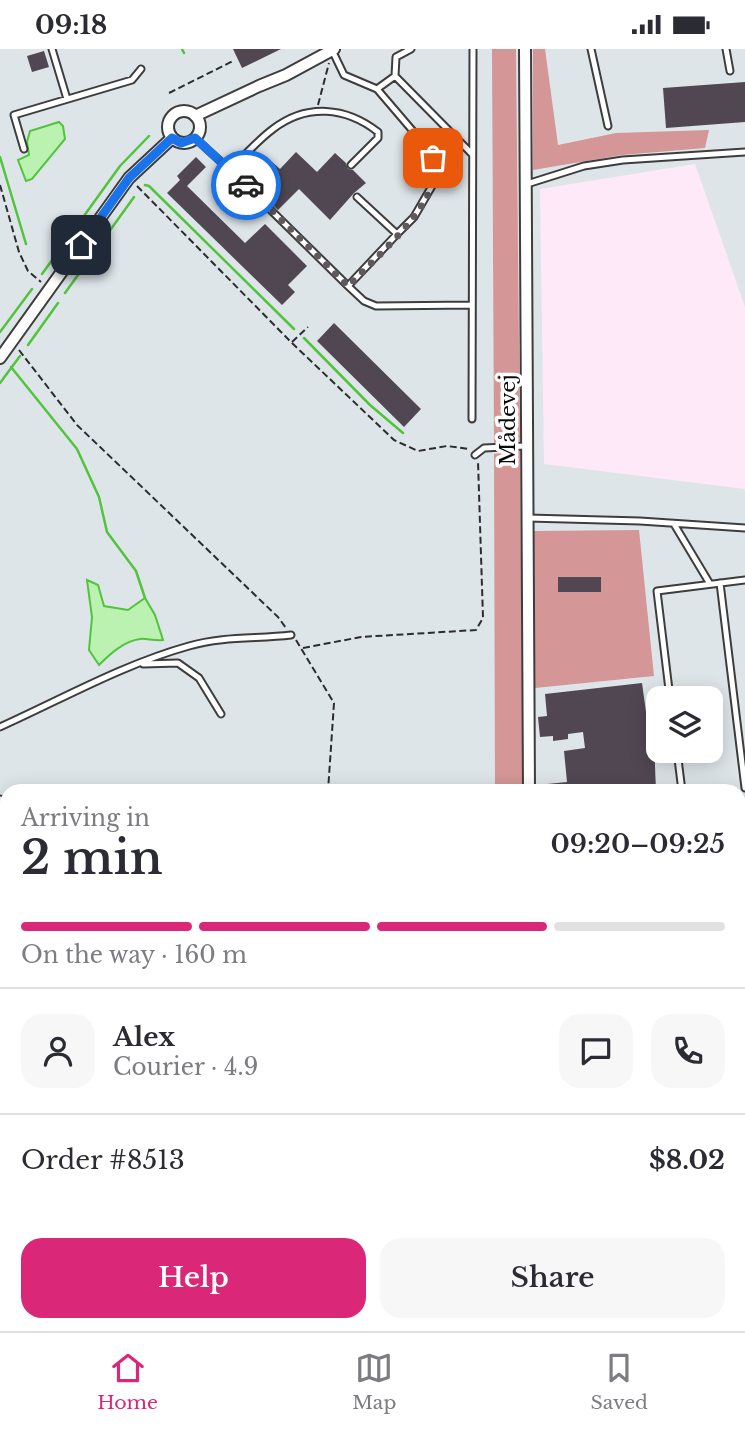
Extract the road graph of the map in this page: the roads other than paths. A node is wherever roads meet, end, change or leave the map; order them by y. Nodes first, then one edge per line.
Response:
1 (52, 49) edge
2 (411, 49) edge
3 (473, 49) edge
4 (525, 49) edge
5 (591, 49) edge
6 (726, 49) edge
7 (329, 50) edge
8 (141, 69) dead end
9 (730, 71) dead end
10 (395, 76) junction
11 (377, 89) junction
12 (67, 99) junction
13 (195, 116) junction
14 (608, 126) dead end
15 (172, 138) junction
16 (195, 138) junction
17 (24, 149) dead end
18 (745, 152) edge
19 (472, 155) junction
20 (351, 165) dead end
21 (230, 170) junction
22 (527, 184) junction
23 (357, 197) dead end
24 (397, 234) junction
25 (348, 286) junction
26 (472, 305) junction
27 (0, 358) edge
28 (472, 419) dead end
29 (528, 446) junction
30 (475, 455) road end
31 (528, 518) junction
32 (674, 524) junction
33 (745, 528) edge
34 (745, 580) edge
35 (720, 583) junction
36 (710, 584) junction
37 (292, 635) road end
38 (137, 664) junction
39 (669, 686) edge
40 (221, 714) dead end
41 (0, 727) edge
42 (678, 763) edge
43 (530, 784) edge
44 (681, 784) edge
45 (745, 784) edge

1 - 12 lane
2 - 10 lane
3 - 19 lane
4 - 22 street, Mådevej
5 - 14 lane
6 - 9 lane
7 - 11 lane
7 - 13 street
8 - 12 lane
10 - 11 lane
10 - 19 lane
11 - 24 lane
12 - 17 lane
13 - 15 street
13 - 16 street
15 - 16 street
15 - 27 street
16 - 21 lane
18 - 22 lane
19 - 26 lane
20 - 21 lane
21 - 25 lane
22 - 29 street, Mådevej
23 - 24 lane
24 - 25 lane
25 - 26 lane
26 - 28 lane
29 - 30 lane
29 - 31 street, Mådevej
31 - 32 lane
31 - 43 street, Mådevej
32 - 33 lane
32 - 36 lane
34 - 35 lane
35 - 36 lane
35 - 45 lane
36 - 39 lane
37 - 38 lane
38 - 40 lane
38 - 41 lane
42 - 44 lane

